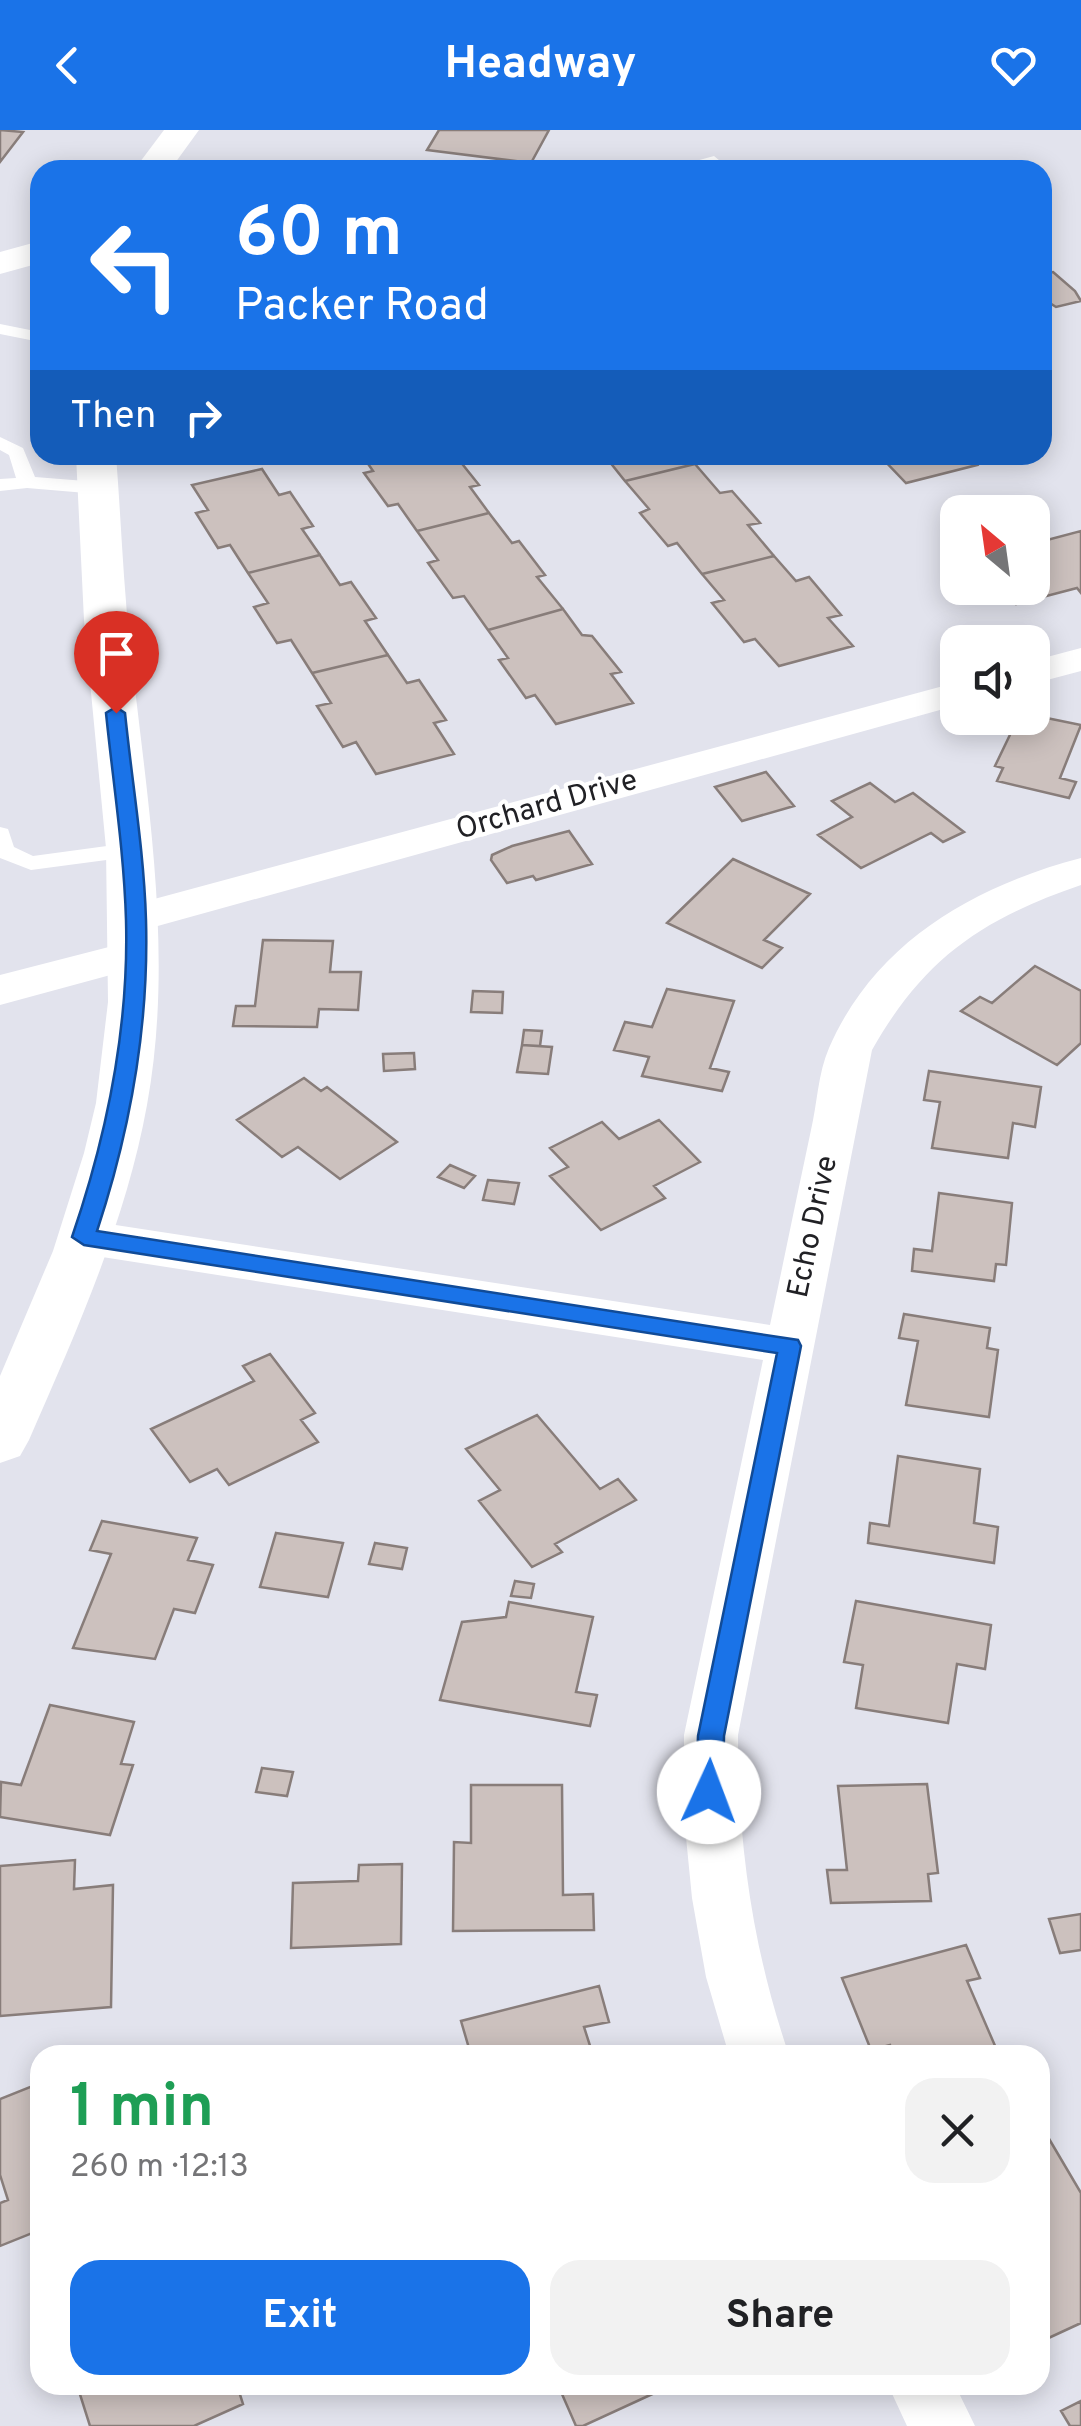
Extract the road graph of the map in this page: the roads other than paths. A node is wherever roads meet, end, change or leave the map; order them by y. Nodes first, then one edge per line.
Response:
1 (182, 130) edge
2 (160, 160) edge
3 (30, 255) edge
4 (0, 263) edge
5 (0, 329) edge
6 (30, 336) edge
7 (0, 442) edge
8 (97, 471) edge
9 (27, 482) junction
10 (0, 485) edge
11 (1081, 660) edge
12 (1050, 668) edge
13 (940, 698) edge
14 (0, 834) edge
15 (129, 850) junction
16 (1081, 871) edge
17 (136, 936) junction
18 (0, 990) edge
19 (84, 1237) junction
20 (790, 1346) junction
21 (0, 1440) edge
22 (756, 2045) edge
23 (925, 2395) edge
24 (942, 2426) edge

1 - 2 street
3 - 4 street
5 - 6 lane
7 - 9 lane
8 - 9 lane
8 - 15 street
9 - 10 lane
11 - 12 street
13 - 17 street, Orchard Drive
14 - 15 lane
15 - 17 street
16 - 20 street, Echo Drive
17 - 18 street, Orchard Drive
17 - 19 street
19 - 20 street
19 - 21 street
20 - 22 street, Echo Drive
23 - 24 street

